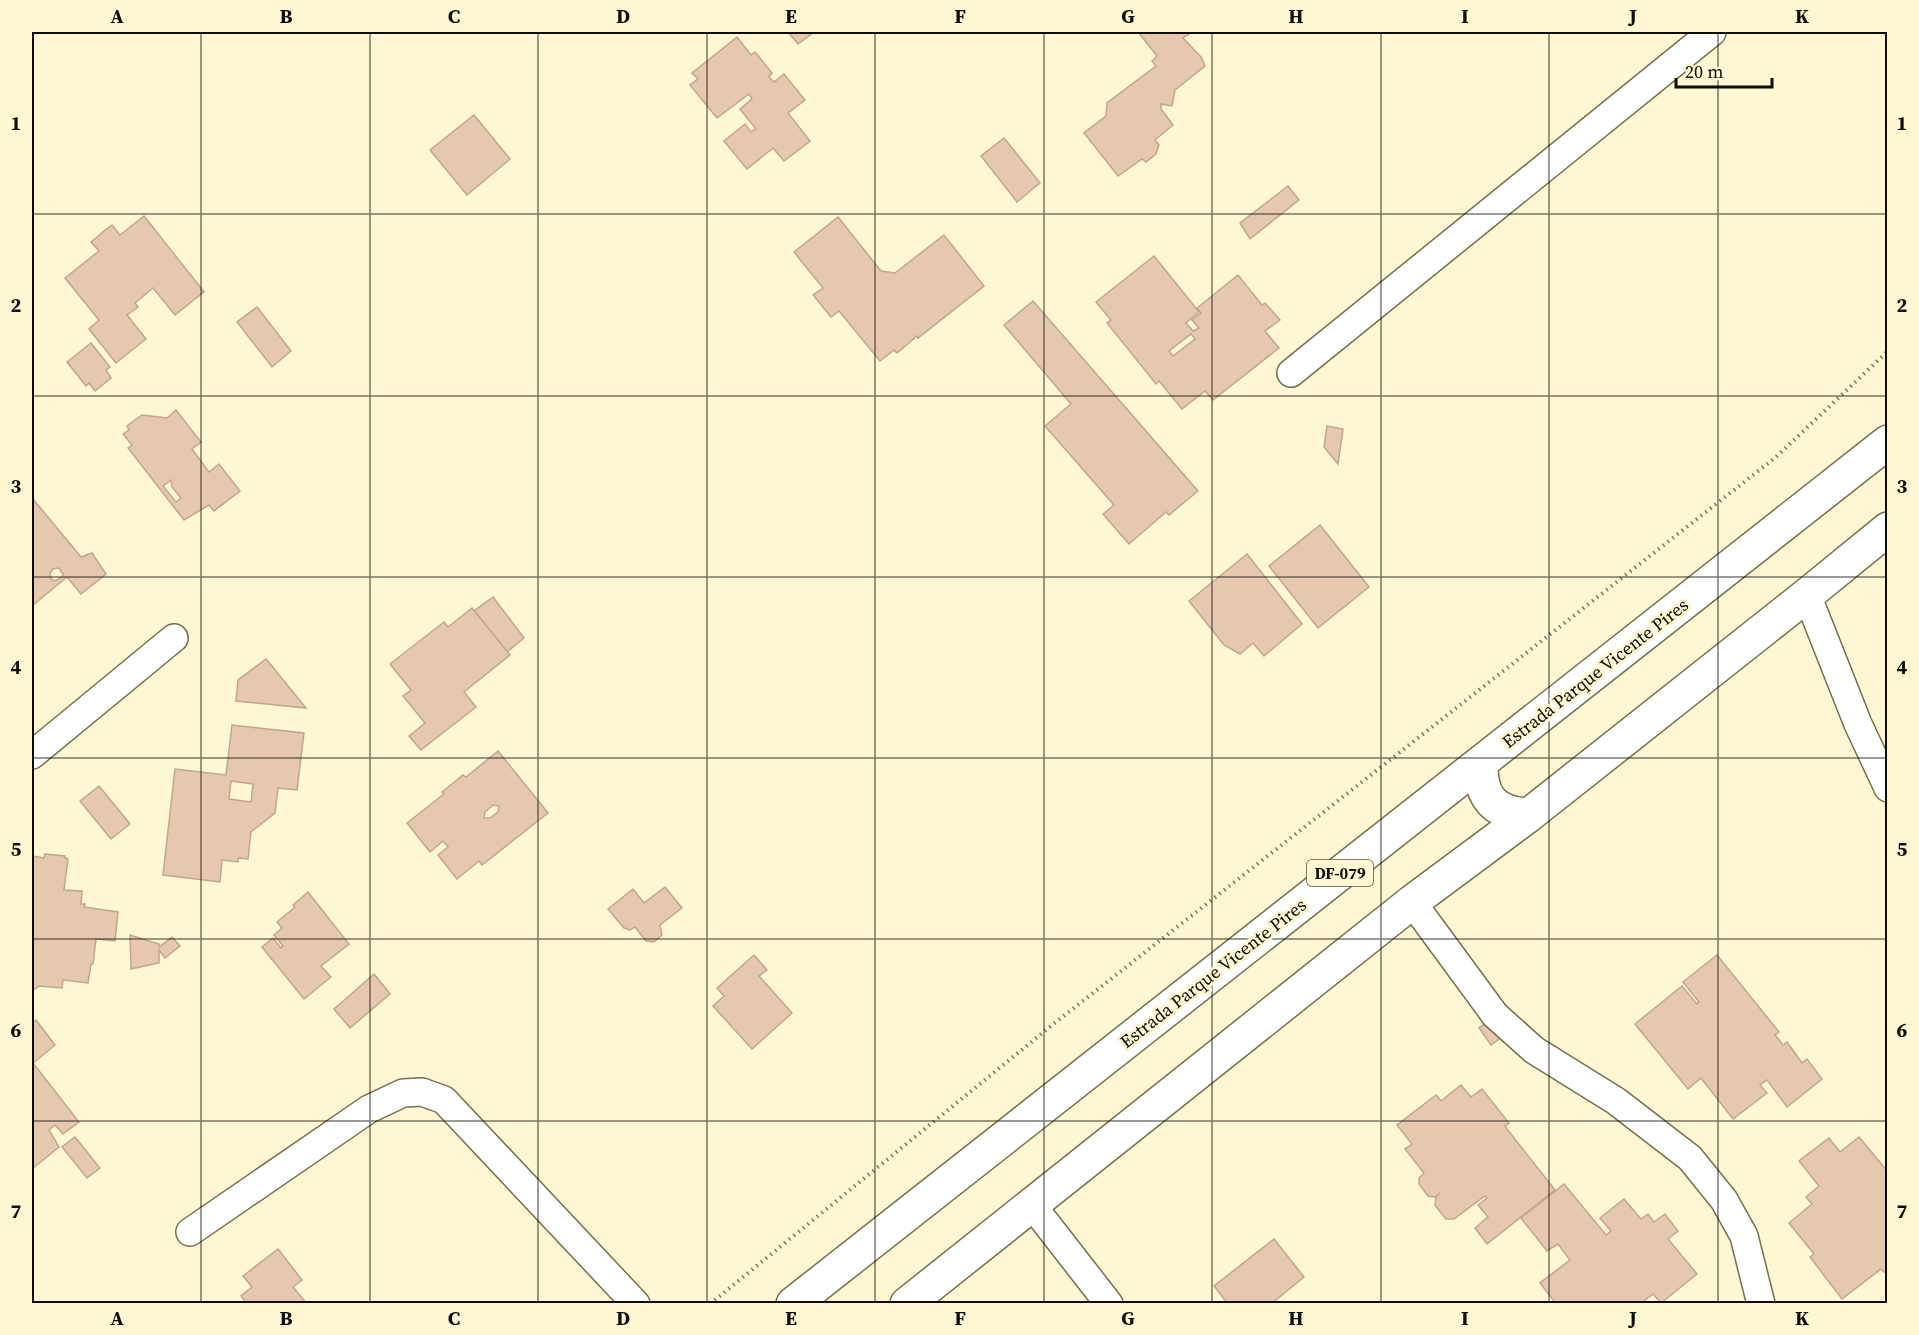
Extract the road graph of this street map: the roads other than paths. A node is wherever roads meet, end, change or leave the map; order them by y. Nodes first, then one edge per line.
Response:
1 (1712, 32) edge
2 (1291, 373) dead end
3 (1887, 442) edge
4 (1887, 529) edge
5 (1807, 596) junction
6 (174, 638) dead end
7 (32, 755) edge
8 (1481, 763) junction
9 (1887, 788) edge
10 (1529, 815) junction
11 (1412, 902) junction
12 (1032, 1205) junction
13 (190, 1232) dead end
14 (636, 1304) edge
15 (793, 1304) edge
16 (907, 1304) edge
17 (1109, 1304) edge
18 (1761, 1304) edge

1 - 2 street
3 - 8 main road, Estrada Parque Vicente Pires / DF-079
4 - 5 main road
5 - 9 street
5 - 10 main road
6 - 7 street
8 - 10 main road
8 - 15 main road, Estrada Parque Vicente Pires / DF-079
10 - 11 main road
11 - 12 main road
11 - 18 street
12 - 16 main road
12 - 17 street
13 - 14 street

